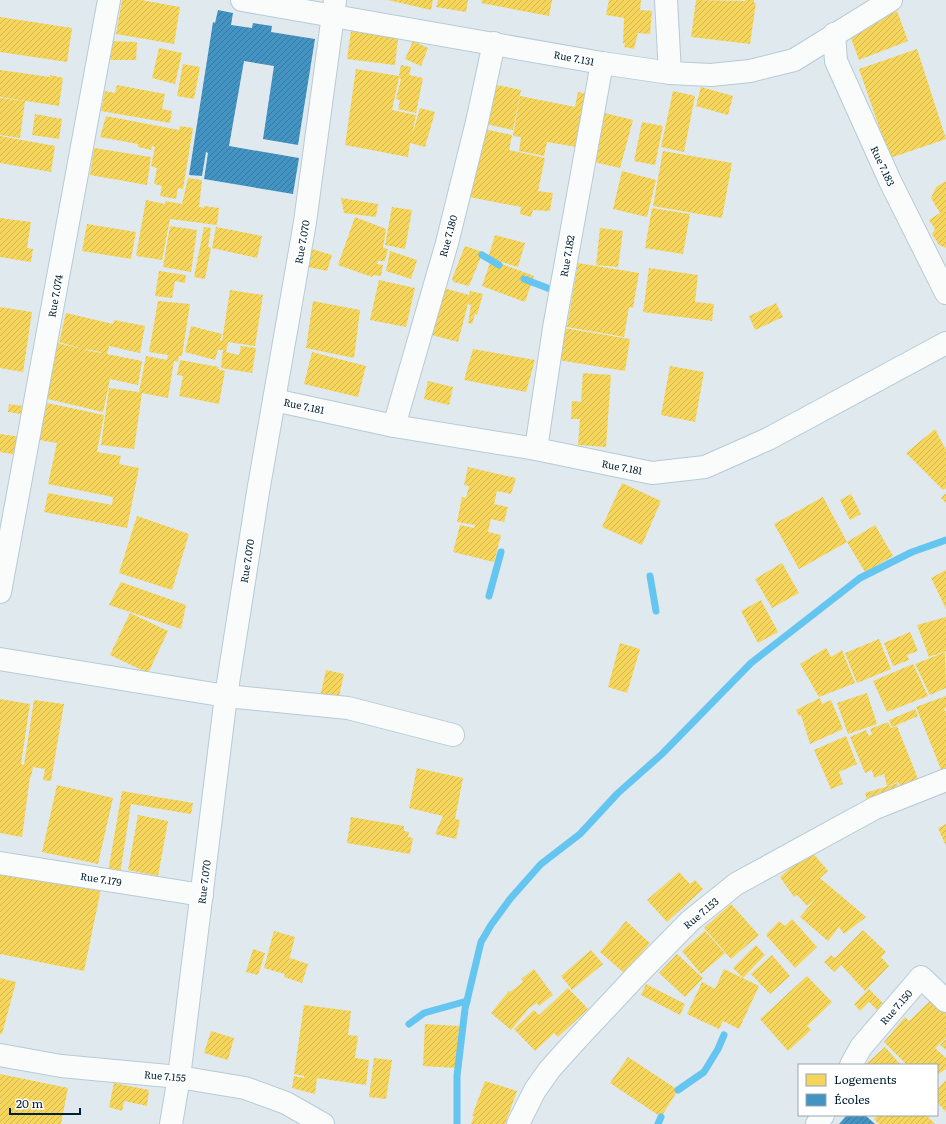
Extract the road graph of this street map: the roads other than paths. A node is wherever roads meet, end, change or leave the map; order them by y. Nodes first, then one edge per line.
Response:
1 (109, 0) edge
2 (242, 0) edge
3 (666, 0) edge
4 (891, 0) edge
5 (334, 8) edge
6 (834, 34) junction
7 (494, 43) junction
8 (602, 63) junction
9 (670, 73) junction
10 (946, 293) edge
11 (946, 343) edge
12 (274, 400) junction
13 (394, 426) junction
14 (536, 449) junction
15 (0, 592) edge
16 (0, 659) edge
17 (226, 696) junction
18 (453, 735) dead end
19 (946, 780) edge
20 (0, 863) edge
21 (202, 895) junction
22 (946, 1001) edge
23 (0, 1055) edge
24 (852, 1064) edge
25 (179, 1077) junction
26 (171, 1124) edge
27 (323, 1124) edge
28 (518, 1124) edge

1 - 15 street, Rue 7.074
2 - 5 street, Rue 7.131
3 - 9 street
4 - 6 street, Rue 7.131
5 - 7 street, Rue 7.131
5 - 12 street, Rue 7.070
6 - 9 street, Rue 7.131
6 - 10 street, Rue 7.183
7 - 8 street, Rue 7.131
7 - 13 street, Rue 7.180
8 - 9 street, Rue 7.131
8 - 14 street, Rue 7.182
11 - 14 street, Rue 7.181
12 - 13 street, Rue 7.181
12 - 17 street, Rue 7.070
13 - 14 street, Rue 7.181
16 - 17 street
17 - 18 street
17 - 21 street, Rue 7.070
19 - 28 street, Rue 7.153
20 - 21 street, Rue 7.179
21 - 25 street, Rue 7.070
22 - 24 street, Rue 7.150
23 - 25 street, Rue 7.155
25 - 26 street, Rue 7.070
25 - 27 street, Rue 7.155

